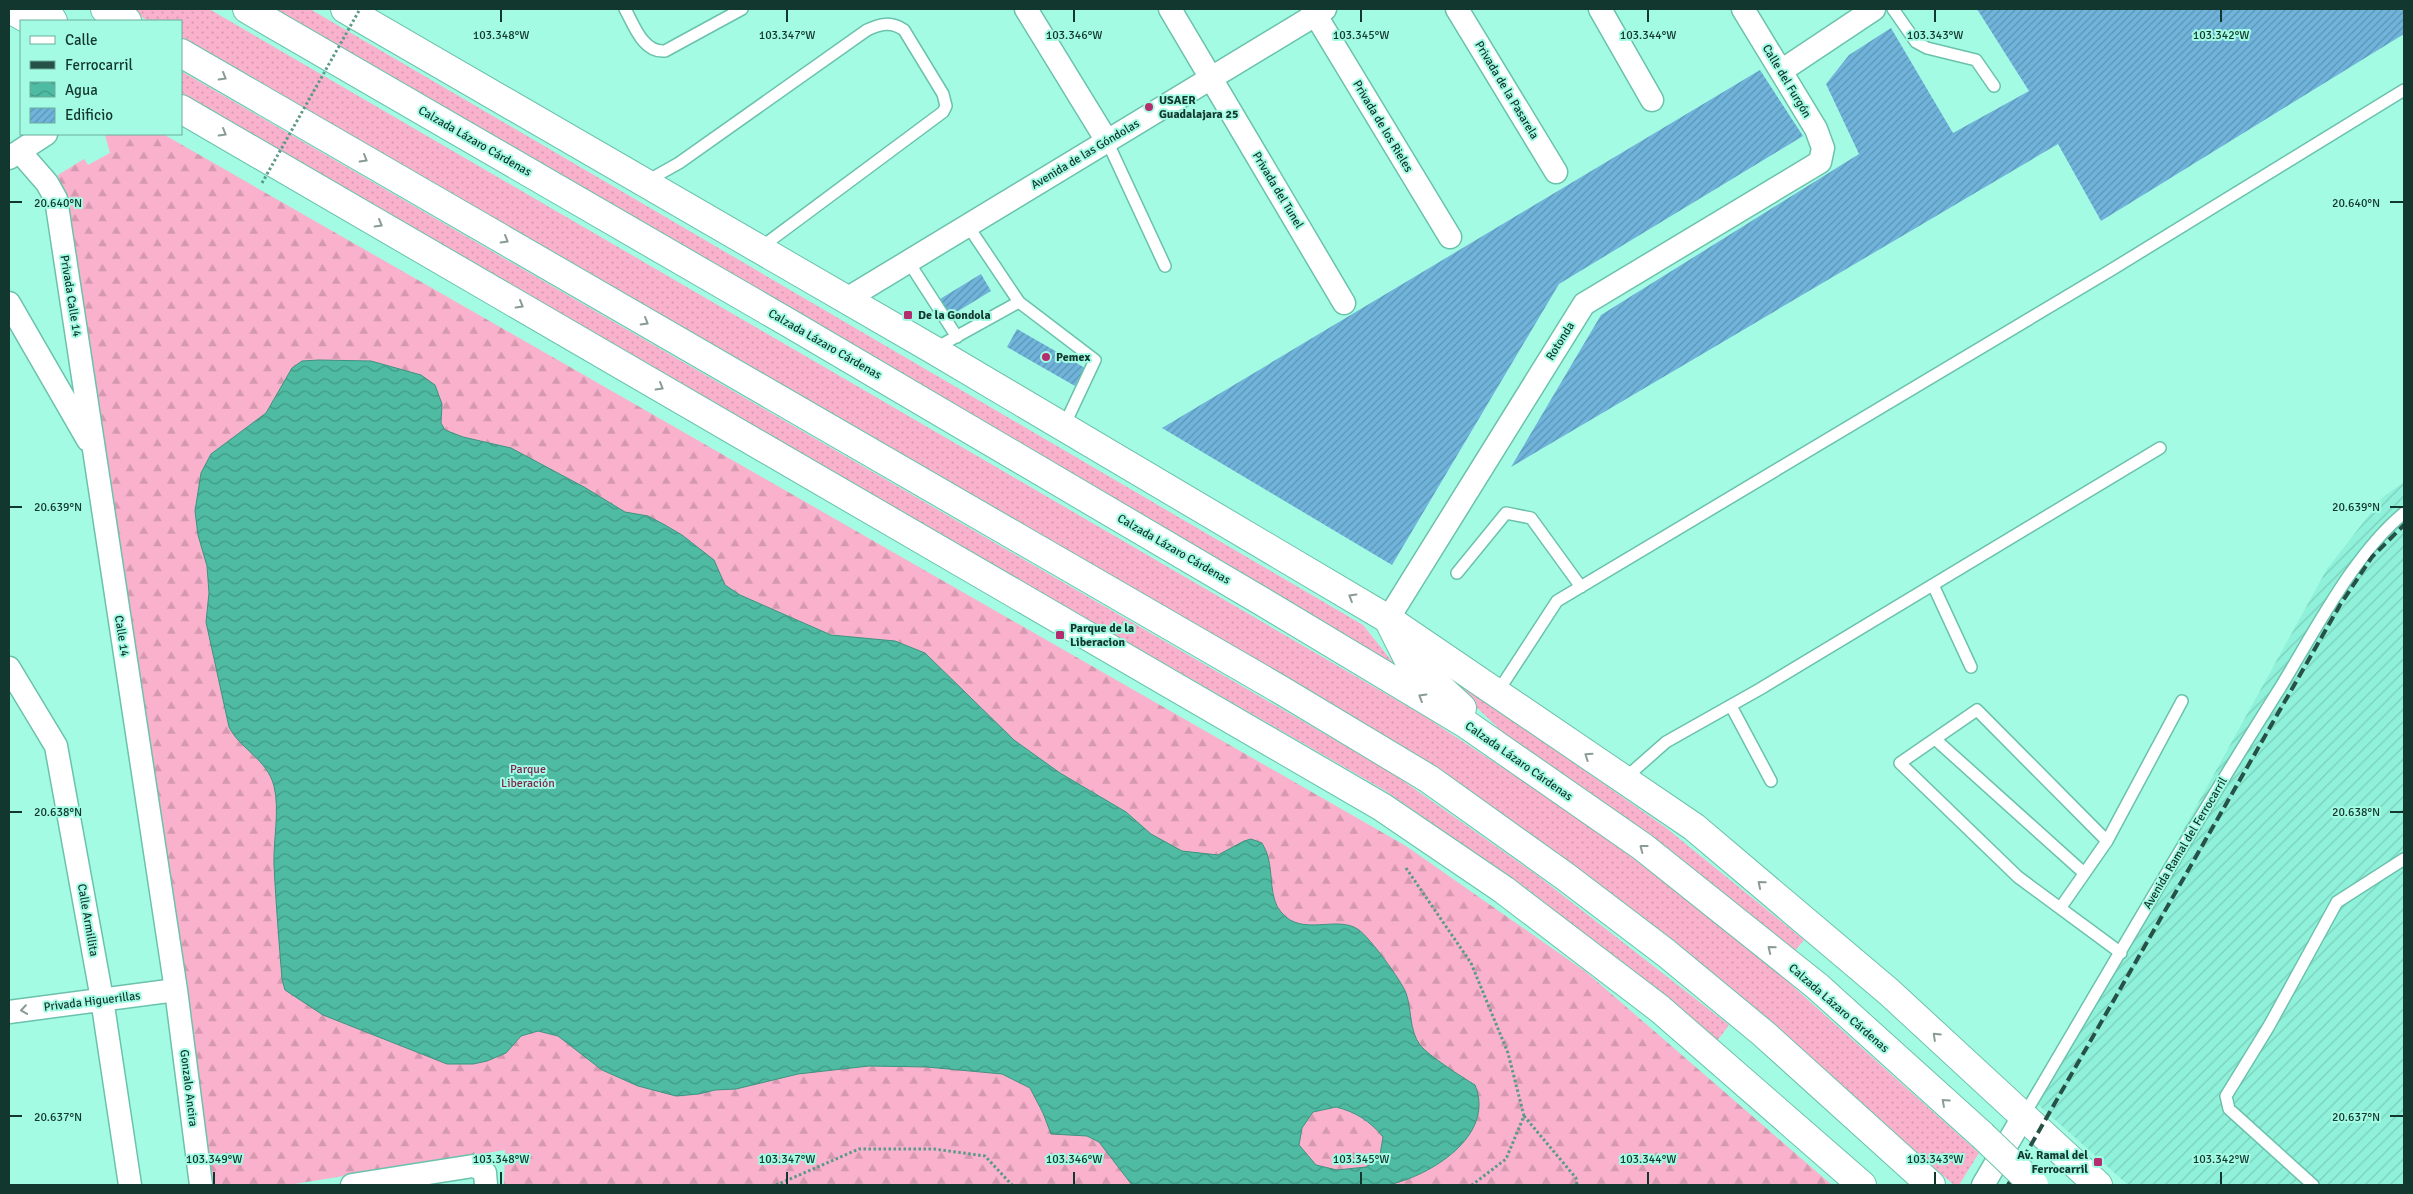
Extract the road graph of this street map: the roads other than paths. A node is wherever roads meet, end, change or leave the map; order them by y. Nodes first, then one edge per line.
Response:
1 (10, 9) edge
2 (45, 9) edge
3 (105, 9) edge
4 (247, 9) edge
5 (345, 9) edge
6 (625, 9) edge
7 (742, 9) edge
8 (1026, 9) edge
9 (1170, 9) edge
10 (1457, 9) edge
11 (1600, 9) edge
12 (1743, 9) edge
13 (1874, 9) edge
14 (1893, 9) edge
15 (1317, 11) edge
16 (29, 20) edge
17 (52, 20) edge
18 (125, 20) edge
19 (182, 54) edge
20 (1781, 71) junction
21 (1211, 78) junction
22 (1994, 86) dead end
23 (2404, 90) edge
24 (1652, 100) dead end
25 (182, 110) edge
26 (45, 135) edge
27 (1107, 141) junction
28 (15, 155) edge
29 (1822, 155) joint
30 (1556, 172) dead end
31 (644, 183) junction
32 (968, 226) junction
33 (1450, 237) dead end
34 (759, 249) junction
35 (908, 262) junction
36 (1165, 266) dead end
37 (845, 300) junction
38 (1020, 302) junction
39 (9, 303) edge
40 (1344, 303) dead end
41 (957, 337) junction
42 (932, 350) junction
43 (1063, 427) junction
44 (2160, 448) dead end
45 (94, 452) junction
46 (2404, 513) edge
47 (1457, 573) dead end
48 (1933, 585) junction
49 (1581, 587) junction
50 (1388, 619) junction
51 (1972, 667) dead end
52 (9, 668) edge
53 (1497, 693) junction
54 (2182, 701) dead end
55 (1731, 706) junction
56 (1935, 739) junction
57 (1526, 766) junction
58 (1623, 780) junction
59 (1771, 782) dead end
60 (2107, 842) junction
61 (2404, 859) edge
62 (2084, 873) junction
63 (2061, 907) junction
64 (2121, 953) junction
65 (176, 990) junction
66 (102, 999) junction
67 (9, 1012) edge
68 (2023, 1117) junction
69 (483, 1176) edge
70 (130, 1185) edge
71 (201, 1185) edge
72 (352, 1185) edge
73 (1862, 1185) edge
74 (1931, 1185) edge
75 (1983, 1185) edge
76 (2034, 1185) edge
77 (2098, 1185) edge
78 (2313, 1185) edge

1 - 16 main road
2 - 17 main road
3 - 18 main road
57 -> 4 main road, Calzada Lázaro Cárdenas
5 - 31 main road
6 - 7 lane
8 - 27 street
9 - 21 street, Privada del Tunel
10 - 30 street, Privada de la Pasarela
11 - 24 street
12 - 20 street, Calle del Furgón
13 - 20 street
14 - 22 lane
15 - 21 street, Avenida de las Góndolas
15 - 33 street, Privada de los Rieles
19 -> 74 main road
20 - 29 street, Calle del Furgón
21 - 27 street, Avenida de las Góndolas
21 - 40 street, Privada del Tunel
23 - 49 lane
25 -> 73 main road
26 - 28 street
27 - 32 street, Avenida de las Góndolas
27 - 36 lane
28 - 45 street, Privada Calle 14
29 - 50 street, Rotonda
31 - 34 main road
31 - 34 lane
32 - 35 street, Avenida de las Góndolas
32 - 38 lane
34 - 37 main road
35 - 37 street, Avenida de las Góndolas
35 - 41 lane
37 - 42 main road
38 - 41 lane
38 - 43 lane
39 - 45 street, Calle 14
41 - 42 lane
42 - 43 main road
50 -> 43 main road
44 - 48 lane
45 - 65 street, Calle 14
46 - 64 lane, Avenida Ramal del Ferrocarril
47 - 49 lane
48 - 51 lane
48 - 55 lane
49 - 53 lane
50 - 53 main road
50 - 57 main road
52 - 66 street, Calle Armillita
58 -> 53 main road
54 - 60 lane
55 - 58 lane
55 - 59 lane
56 - 60 lane
56 - 62 lane
56 - 63 lane
76 -> 57 main road, Calzada Lázaro Cárdenas, bridge
68 -> 58 main road
60 - 62 lane
61 - 78 lane
62 - 63 lane
63 - 64 lane
64 - 68 lane, Avenida Ramal del Ferrocarril
65 - 66 street, Privada Higuerillas
65 - 71 street, Gonzalo Ancira
66 -> 67 street, Privada Higuerillas
66 - 70 street, Calle Armillita
68 - 75 street, Avenida Ramal del Ferrocarril
68 - 77 main road
69 - 72 street

